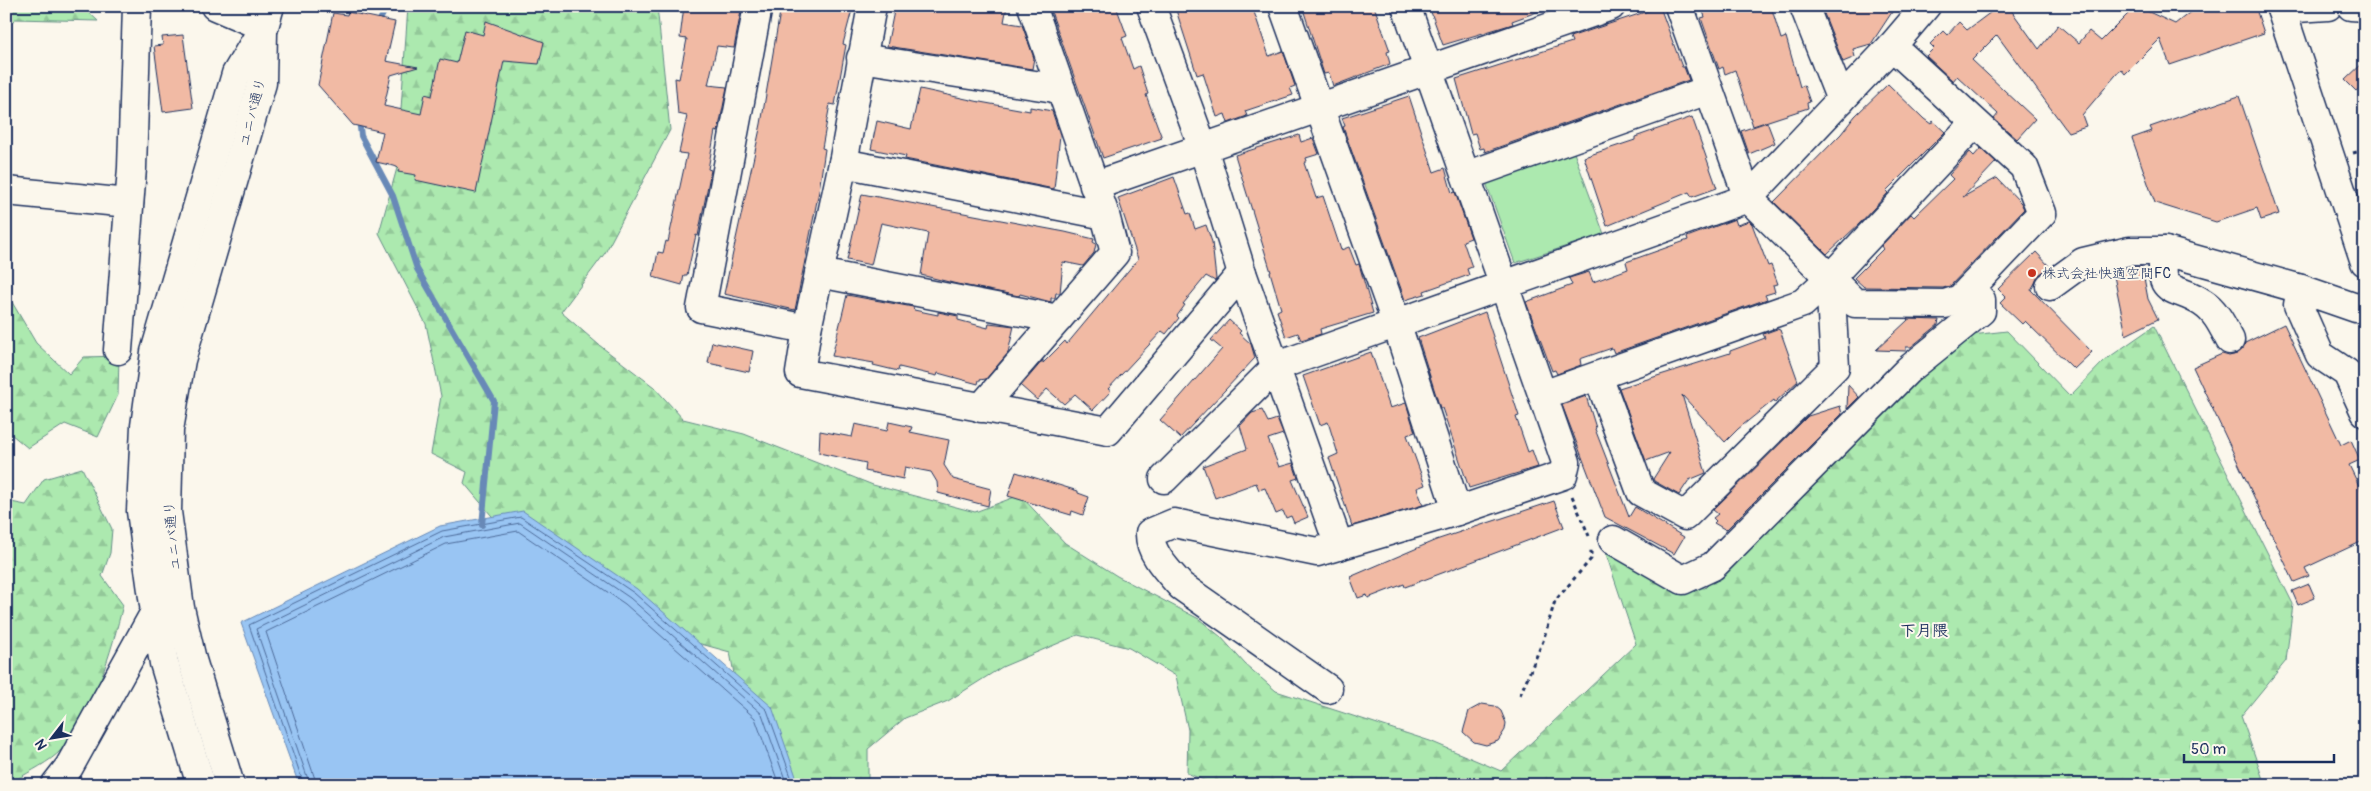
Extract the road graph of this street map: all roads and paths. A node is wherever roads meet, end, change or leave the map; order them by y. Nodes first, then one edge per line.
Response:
1 (137, 6) edge
2 (214, 6) edge
3 (758, 6) edge
4 (872, 6) edge
5 (1032, 6) edge
6 (1151, 6) edge
7 (1283, 6) edge
8 (1406, 6) edge
9 (1611, 6) edge
10 (1679, 6) edge
11 (1804, 6) edge
12 (1926, 6) edge
13 (2328, 6) edge
14 (2351, 6) edge
15 (2365, 7) edge
16 (2280, 8) edge
17 (267, 16) edge
18 (1892, 46) junction
19 (861, 58) junction
20 (1428, 70) junction
21 (1061, 89) junction
22 (1708, 90) junction
23 (1841, 100) junction
24 (1319, 108) junction
25 (1974, 123) junction
26 (1203, 148) junction
27 (842, 163) junction
28 (1466, 176) junction
29 (1094, 186) junction
30 (6, 191) edge
31 (1748, 198) junction
32 (129, 203) junction
33 (1104, 215) junction
34 (2165, 251) junction
35 (2365, 262) edge
36 (819, 273) junction
37 (1242, 273) junction
38 (1830, 278) junction
39 (1504, 284) junction
40 (2050, 286) dead end
41 (1970, 289) junction
42 (2301, 289) junction
43 (2365, 306) edge
44 (1058, 319) junction
45 (1396, 322) junction
46 (807, 329) junction
47 (2230, 340) dead end
48 (118, 350) dead end
49 (1277, 366) junction
50 (1598, 376) junction
51 (1543, 395) junction
52 (981, 408) junction
53 (2365, 412) edge
54 (1563, 475) junction
55 (1164, 479) dead end
56 (1457, 511) junction
57 (1613, 540) dead end
58 (1339, 546) junction
59 (167, 610) junction
60 (1328, 690) dead end
61 (1520, 695) dead end
62 (55, 785) edge
63 (201, 785) edge
64 (230, 785) edge

1 - 32 street
2 - 17 street
3 - 46 street
4 - 19 street
5 - 21 street
6 - 26 street
7 - 24 street
8 - 20 street
9 - 20 street
10 - 22 street
11 - 23 street
12 - 18 street
13 - 16 street
14 - 15 street
16 - 35 street
17 - 59 street, ユニバ通り
18 - 23 street
18 - 25 street
19 - 21 street
19 - 27 street
20 - 24 street
20 - 28 street
21 - 29 street
22 - 28 street
22 - 31 street
23 - 31 street
24 - 26 street
24 - 45 street
25 - 38 street
25 - 41 street
26 - 29 street
26 - 37 street
27 - 33 street
27 - 36 street
28 - 39 street
29 - 33 street
30 - 32 street
31 - 38 street
31 - 39 street
32 - 48 street
33 - 44 street
34 - 40 street
34 - 42 street
34 - 47 street
36 - 44 street
36 - 46 street
37 - 49 street
37 - 52 street
38 - 41 street
38 - 50 street
38 - 50 street
39 - 45 street
39 - 51 street
41 - 57 street
42 - 43 street
42 - 53 street
44 - 52 street
45 - 49 street
45 - 56 street
46 - 52 street
49 - 55 street
49 - 58 street
50 - 51 street
51 - 54 street
54 - 56 street
54 - 61 path
56 - 58 street
58 - 60 street
59 - 62 street
59 - 63 street, ユニバ通り
59 - 64 street, ユニバ通り

